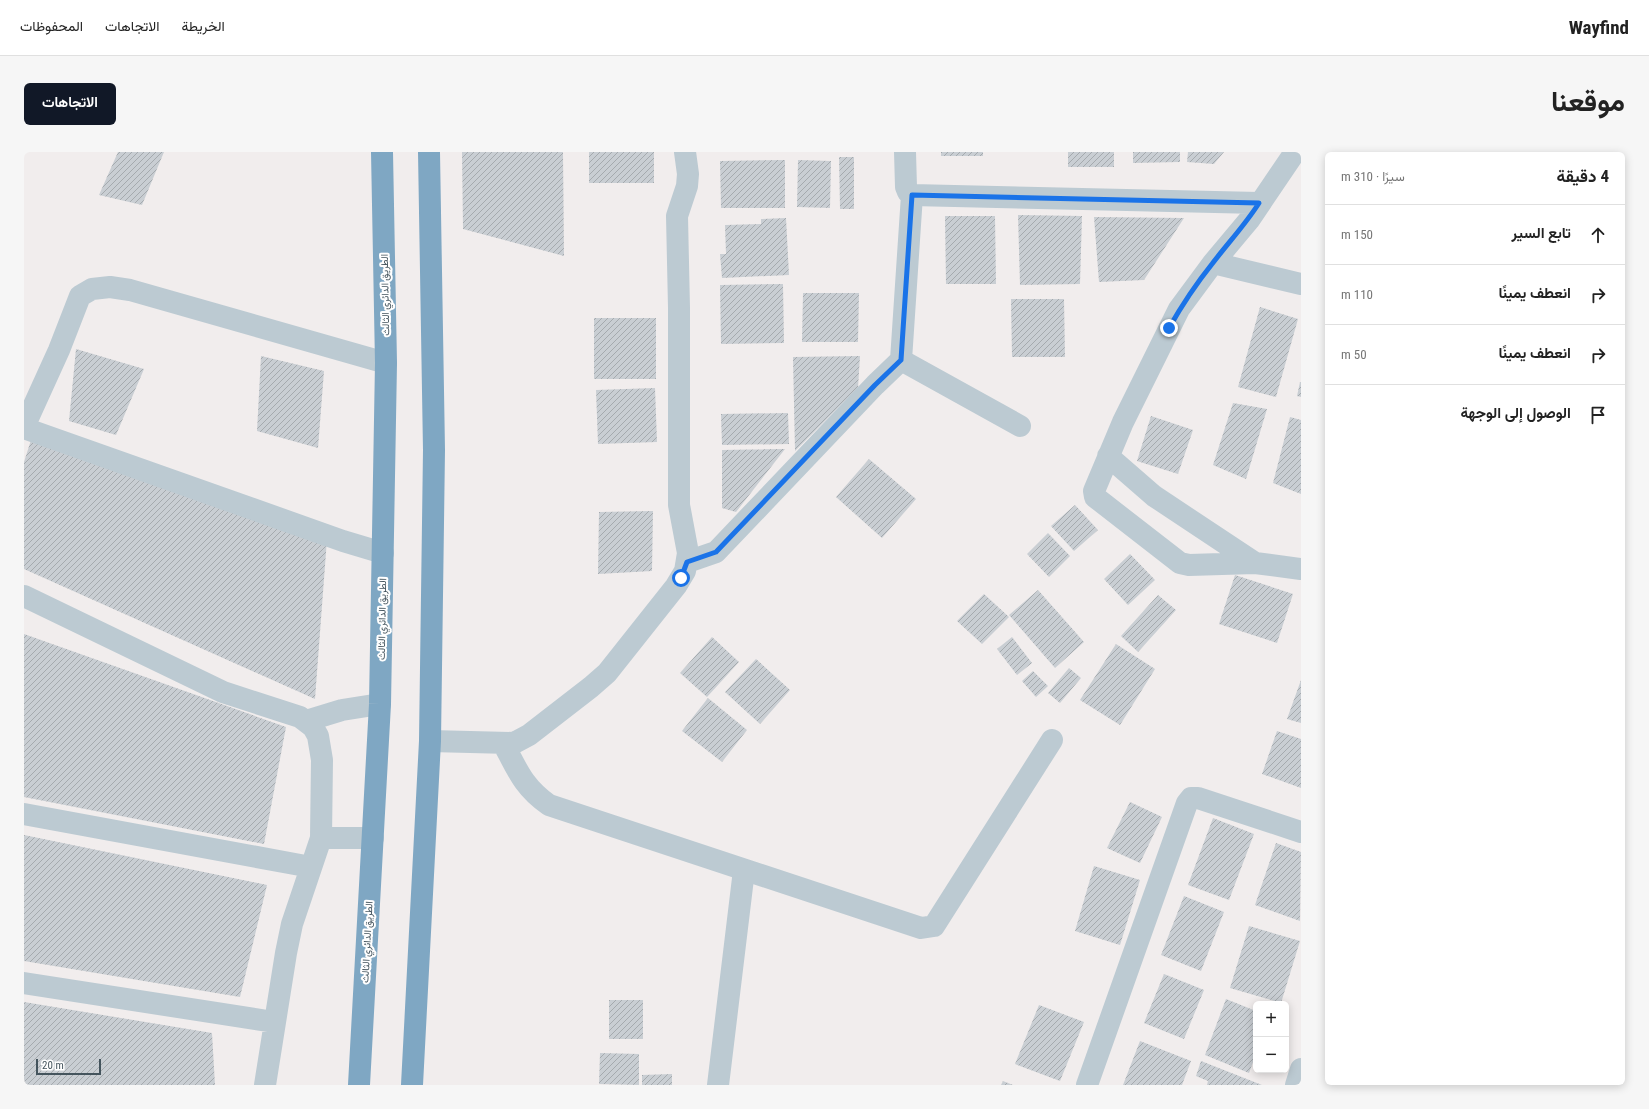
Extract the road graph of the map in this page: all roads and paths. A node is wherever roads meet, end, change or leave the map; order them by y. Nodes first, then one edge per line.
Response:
1 (382, 152) edge
2 (429, 152) edge
3 (685, 152) edge
4 (905, 152) edge
5 (1295, 152) edge
6 (912, 195) junction
7 (1259, 203) junction
8 (1213, 263) junction
9 (1301, 284) edge
10 (901, 360) junction
11 (386, 363) junction
12 (1020, 426) dead end
13 (24, 428) edge
14 (1108, 456) junction
15 (680, 518) junction
16 (716, 552) junction
17 (383, 553) junction
18 (687, 562) junction
19 (1255, 563) junction
20 (1301, 569) edge
21 (24, 596) edge
22 (380, 704) junction
23 (306, 721) junction
24 (1052, 740) dead end
25 (430, 741) junction
26 (502, 743) junction
27 (24, 814) edge
28 (1301, 832) edge
29 (321, 838) junction
30 (373, 838) junction
31 (312, 867) junction
32 (744, 870) junction
33 (24, 983) edge
34 (274, 1022) junction
35 (1301, 1069) edge
36 (265, 1085) edge
37 (359, 1085) edge
38 (412, 1085) edge
39 (718, 1085) edge
40 (1087, 1085) edge
41 (1296, 1085) edge

1 - 11 highway, الطريق الدائري الثالث
2 - 25 highway
3 - 15 street
4 - 6 street
5 - 7 street
6 - 7 street
6 - 10 street
7 - 8 street
8 - 9 street
8 - 14 street
10 - 12 street
10 - 16 street
11 - 13 street
11 - 17 highway, الطريق الدائري الثالث
13 - 17 street
14 - 19 street
14 - 19 street
15 - 16 street
15 - 18 street
16 - 18 street
17 - 22 highway, الطريق الدائري الثالث
18 - 26 street
19 - 20 street
21 - 23 street
22 - 23 street
22 - 30 highway, الطريق الدائري الثالث
23 - 29 street
24 - 32 street
25 - 26 street
25 - 38 highway
26 - 32 street
27 - 31 street
28 - 40 street
29 - 30 street
29 - 31 street
30 - 37 highway, الطريق الدائري الثالث
31 - 34 street
32 - 39 street
33 - 34 street
34 - 36 street
35 - 41 street

